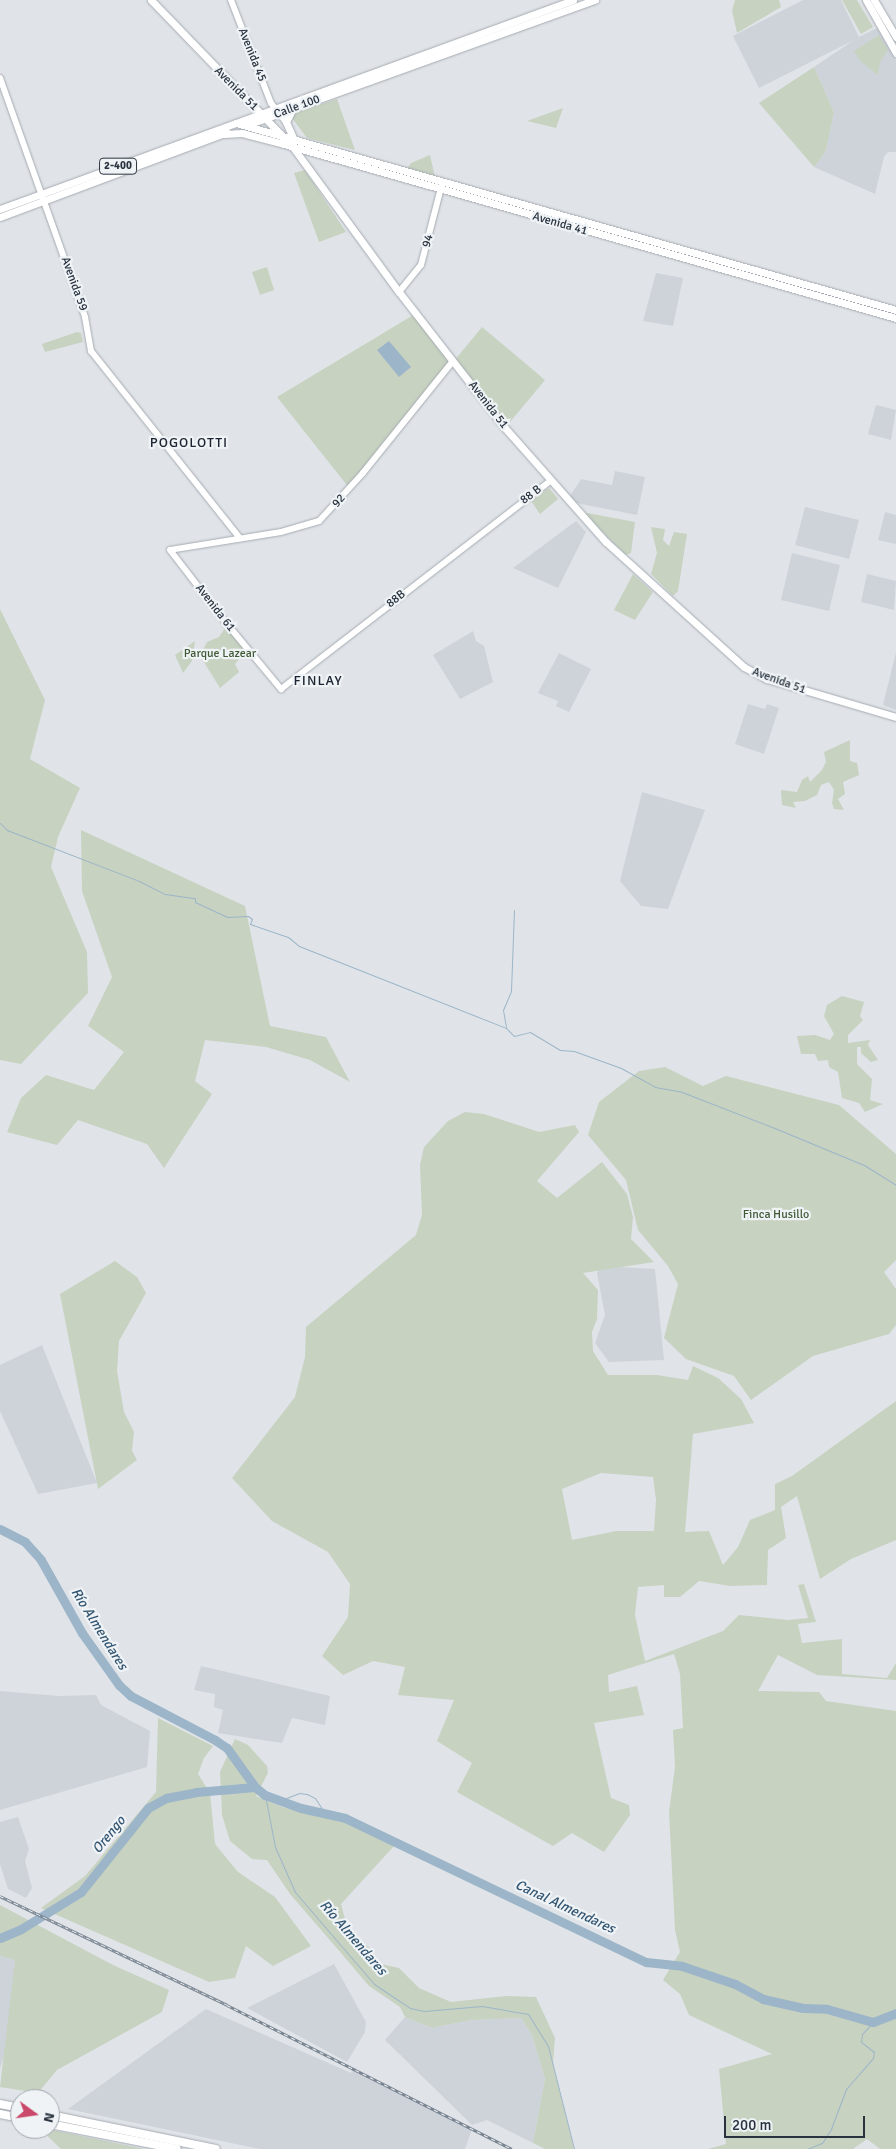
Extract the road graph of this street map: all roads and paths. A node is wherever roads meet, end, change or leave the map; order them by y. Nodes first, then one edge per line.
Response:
1 (151, 0) edge
2 (231, 0) edge
3 (573, 0) edge
4 (595, 0) edge
5 (866, 0) edge
6 (874, 0) edge
7 (896, 37) edge
8 (896, 53) edge
9 (0, 78) edge
10 (249, 102) junction
11 (294, 108) junction
12 (277, 111) junction
13 (263, 116) junction
14 (236, 123) junction
15 (287, 124) junction
16 (246, 125) junction
17 (224, 134) junction
18 (281, 135) junction
19 (293, 138) junction
20 (310, 143) junction
21 (295, 147) junction
22 (320, 155) junction
23 (307, 165) junction
24 (442, 182) junction
25 (441, 190) junction
26 (43, 197) junction
27 (0, 208) edge
28 (0, 216) edge
29 (399, 292) junction
30 (896, 310) edge
31 (896, 318) edge
32 (453, 361) junction
33 (550, 481) junction
34 (511, 510) joint
35 (240, 538) junction
36 (170, 550) joint
37 (281, 689) joint
38 (896, 717) edge
39 (60, 2117) edge
40 (60, 2126) edge
41 (177, 2149) edge
42 (216, 2149) edge

1 - 10 main road, Avenida 51
2 - 12 street, Avenida 45
3 - 12 main road, Calle 100
4 - 11 main road, Calle 100
5 - 8 main road
6 - 7 main road
9 - 26 street, Avenida 59
10 - 13 main road, Avenida 51
10 - 14 main road
11 - 12 main road, Calle 100
11 - 15 main road
12 - 13 main road, Calle 100
12 - 15 street, Avenida 45
13 - 14 main road, Calle 100 / 2-400
13 - 16 main road, Calle 100 / 2-400
13 - 18 main road, Avenida 51
14 - 16 main road, Avenida 41
14 - 26 main road, Calle 100 / 2-400
15 - 19 main road
15 - 20 main road
16 - 17 main road, Calle 100 / 2-400
16 - 18 main road, Avenida 41
17 - 21 main road, Avenida 41
17 - 26 main road, Calle 100 / 2-400
18 - 19 main road, Avenida 41
18 - 21 main road, Avenida 51
19 - 20 main road, Avenida 41
19 - 21 main road
20 - 24 main road, Avenida 41
21 - 22 main road, Avenida 41
21 - 23 main road, Avenida 51
22 - 23 main road
22 - 25 main road, Avenida 41
23 - 29 main road, Avenida 51
24 - 25 street, 94
24 - 30 main road, Avenida 41
25 - 29 street, 94
25 - 31 main road, Avenida 41
26 - 27 main road, Calle 100 / 2-400
26 - 28 main road, Calle 100 / 2-400
26 - 35 street, Avenida 59
29 - 32 main road, Avenida 51
32 - 33 main road, Avenida 51
32 - 35 street, 92
33 - 34 street, 88 B
33 - 38 main road, Avenida 51
34 - 37 street, 88B
35 - 36 street, 92
36 - 37 street, Avenida 61
39 - 42 highway
40 - 41 highway

